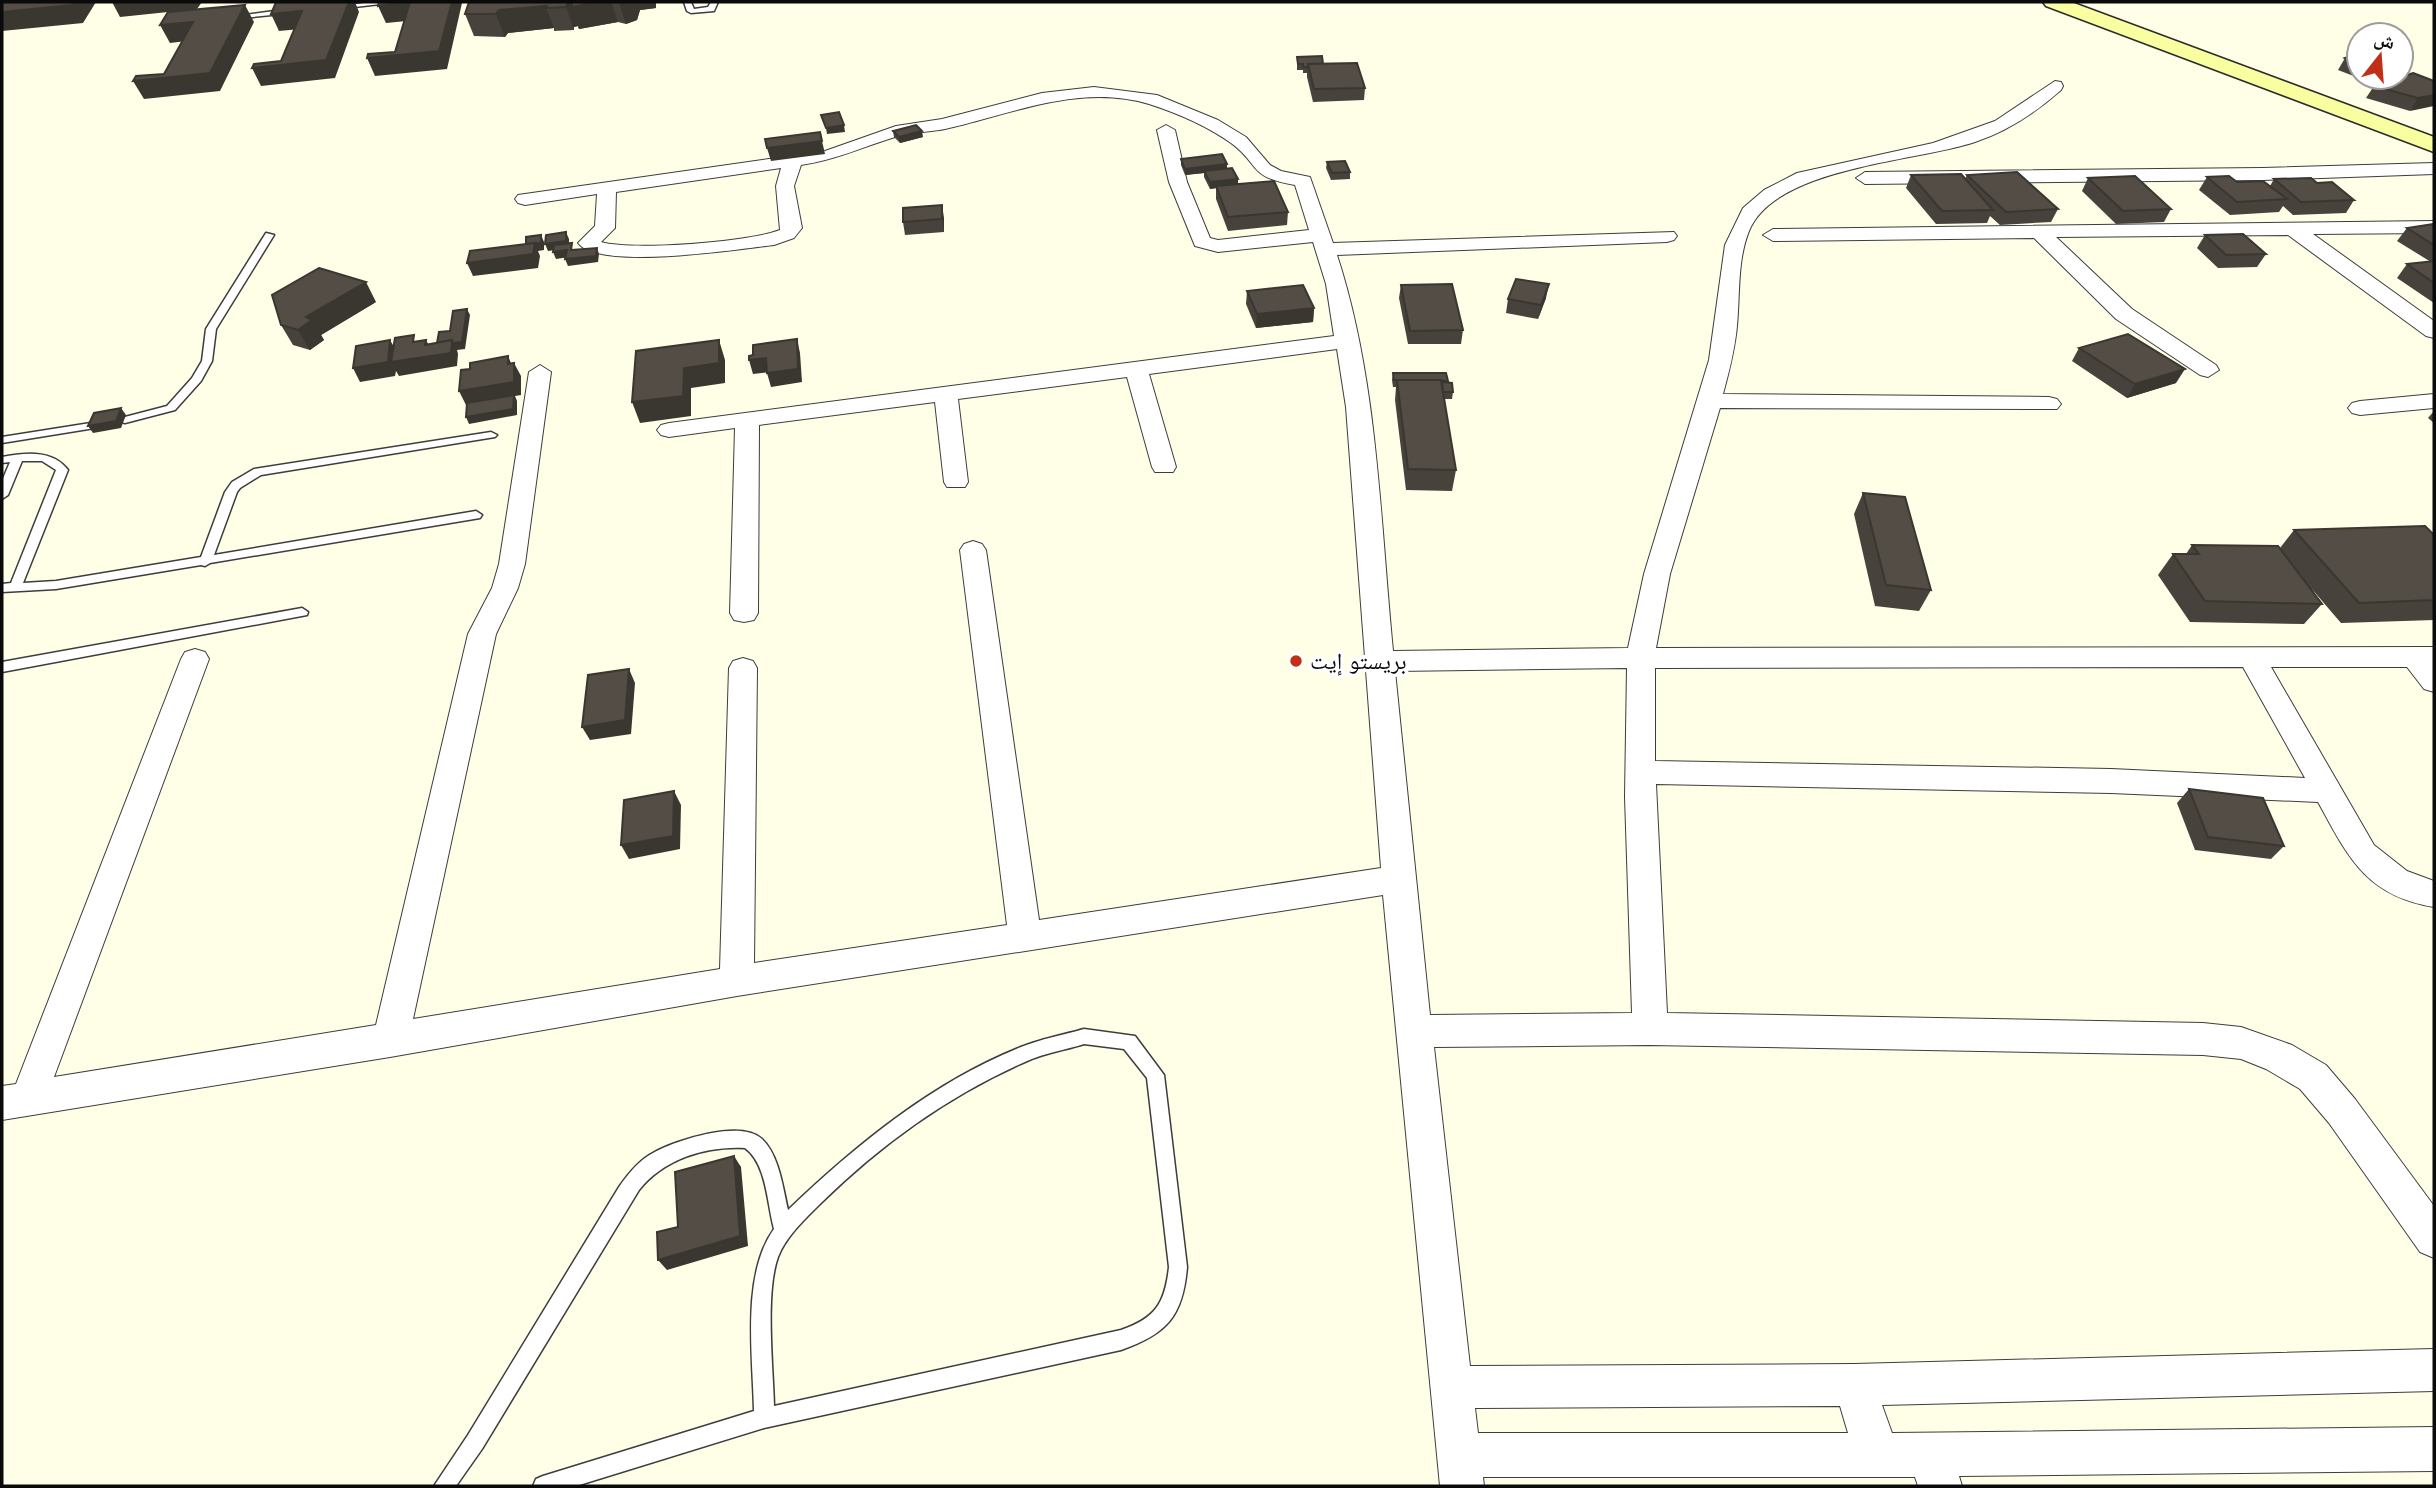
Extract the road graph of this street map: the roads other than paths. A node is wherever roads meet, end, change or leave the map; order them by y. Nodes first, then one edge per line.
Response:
1 (394, 2) edge
2 (688, 2) edge
3 (714, 2) edge
4 (2053, 2) edge
5 (341, 4) edge
6 (327, 8) edge
7 (301, 10) edge
8 (223, 17) edge
9 (2055, 86) dead end
10 (1166, 130) dead end
11 (2434, 145) edge
12 (794, 162) junction
13 (2434, 168) edge
14 (1865, 178) dead end
15 (607, 187) junction
16 (525, 198) dead end
17 (2434, 227) edge
18 (2294, 230) junction
19 (2040, 233) junction
20 (270, 235) dead end
21 (1773, 235) dead end
22 (1667, 236) dead end
23 (1325, 242) junction
24 (2434, 331) edge
25 (1348, 341) junction
26 (1136, 369) junction
27 (2208, 370) dead end
28 (540, 372) dead end
29 (946, 394) junction
30 (1710, 401) junction
31 (2434, 401) edge
32 (2049, 404) dead end
33 (2360, 408) dead end
34 (125, 420) dead end
35 (747, 420) junction
36 (97, 425) edge
37 (669, 430) dead end
38 (491, 435) dead end
39 (2, 440) edge
40 (17, 458) junction
41 (2, 460) edge
42 (1164, 467) dead end
43 (956, 482) dead end
44 (2, 495) edge
45 (476, 515) dead end
46 (973, 550) dead end
47 (205, 562) junction
48 (9, 588) edge
49 (302, 612) dead end
50 (744, 613) dead end
51 (2424, 657) edge
52 (1641, 658) junction
53 (2252, 658) junction
54 (195, 659) dead end
55 (1382, 662) junction
56 (2, 667) edge
57 (743, 668) dead end
58 (2434, 682) edge
59 (1643, 772) junction
60 (2329, 791) junction
61 (1398, 879) junction
62 (2434, 894) edge
63 (1025, 936) junction
64 (737, 981) junction
65 (1650, 1029) junction
66 (1415, 1031) junction
67 (390, 1041) junction
68 (15, 1101) edge
69 (783, 1227) junction
70 (2434, 1238) edge
71 (2434, 1370) edge
72 (1854, 1385) junction
73 (1453, 1387) junction
74 (764, 1418) junction
75 (2434, 1449) edge
76 (1877, 1454) junction
77 (1461, 1471) edge
78 (1935, 1471) edge
79 (444, 1486) edge
80 (543, 1486) edge

1 - 5 lane
2 - 3 lane
4 - 11 street
5 - 6 lane
7 - 8 lane
9 - 30 street
10 - 23 street
12 - 15 street
12 - 15 street
12 - 23 street
13 - 14 street
15 - 16 street
17 - 18 street
18 - 19 street
18 - 24 street
19 - 21 street
19 - 27 street
20 - 34 lane
22 - 23 street
23 - 25 street
25 - 26 street
25 - 55 street
26 - 29 street
26 - 42 street
28 - 67 street
29 - 35 street
29 - 43 street
30 - 32 street
30 - 52 street
31 - 33 street
35 - 37 street
35 - 50 street
36 - 39 lane
38 - 47 lane
40 - 41 lane
40 - 44 lane
40 - 48 lane
45 - 47 lane
46 - 63 street
47 - 48 lane
49 - 56 lane
51 - 53 street
51 - 58 street
52 - 53 street
52 - 55 street
52 - 59 street
53 - 60 street
54 - 68 street
55 - 61 street
57 - 64 street
59 - 60 street
59 - 65 street
60 - 62 street
61 - 63 street
61 - 66 street
63 - 64 street
64 - 67 street
65 - 66 street
65 - 70 street
66 - 73 street
67 - 68 street
69 - 74 lane
69 - 74 lane
69 - 79 lane
71 - 72 street
72 - 73 street
72 - 76 street
73 - 77 street
74 - 80 lane
75 - 78 street
76 - 77 street
76 - 78 street

